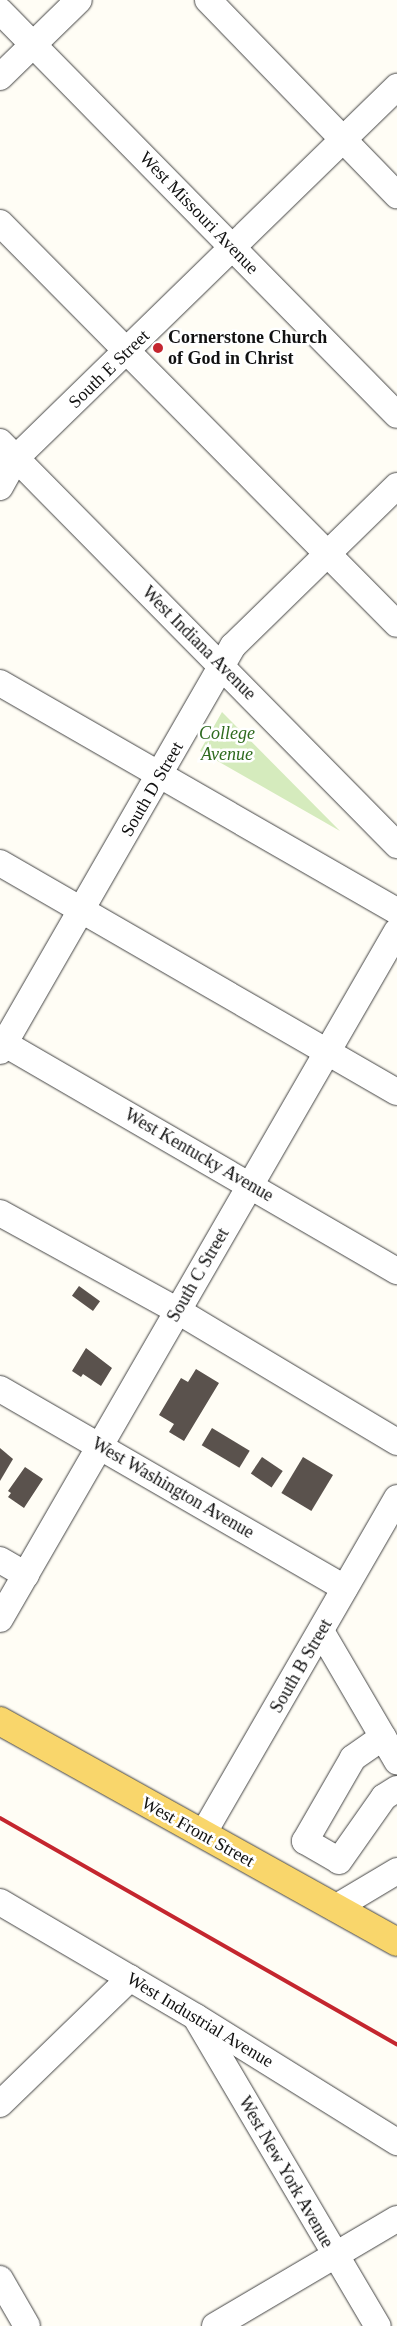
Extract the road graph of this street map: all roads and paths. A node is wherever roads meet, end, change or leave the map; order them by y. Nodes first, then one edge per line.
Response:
1 (79, 0) edge
2 (208, 0) edge
3 (0, 11) edge
4 (34, 45) junction
5 (0, 77) edge
6 (397, 87) edge
7 (343, 140) junction
8 (397, 195) edge
9 (0, 223) edge
10 (233, 248) junction
11 (127, 352) junction
12 (397, 415) edge
13 (8, 450) edge
14 (397, 486) edge
15 (0, 487) edge
16 (328, 554) junction
17 (397, 624) edge
18 (222, 667) junction
19 (0, 683) edge
20 (160, 774) junction
21 (397, 845) edge
22 (0, 863) edge
23 (82, 910) junction
24 (397, 910) edge
25 (397, 931) edge
26 (1, 1045) edge
27 (327, 1051) junction
28 (397, 1092) edge
29 (250, 1184) junction
30 (0, 1213) edge
31 (397, 1271) edge
32 (178, 1311) junction
33 (0, 1388) edge
34 (397, 1442) edge
35 (100, 1446) junction
36 (397, 1498) edge
37 (0, 1560) edge
38 (26, 1575) junction
39 (345, 1588) junction
40 (0, 1619) edge
41 (321, 1631) junction
42 (0, 1721) edge
43 (383, 1737) junction
44 (397, 1761) edge
45 (397, 1789) edge
46 (203, 1834) junction
47 (397, 1870) edge
48 (0, 1902) edge
49 (335, 1908) junction
50 (397, 1942) edge
51 (130, 1978) junction
52 (196, 2017) junction
53 (0, 2104) edge
54 (397, 2142) edge
55 (397, 2219) edge
56 (336, 2256) junction
57 (0, 2279) edge
58 (27, 2326) edge
59 (215, 2326) edge
60 (378, 2326) edge

1 - 4 street
2 - 7 street
3 - 4 street, West Missouri Avenue
4 - 5 street
4 - 10 street, West Missouri Avenue
6 - 7 street, South E Street
7 - 8 street
7 - 10 street, South E Street
9 - 11 street
10 - 11 street, South E Street
10 - 12 street, West Missouri Avenue
11 - 13 street, South E Street
11 - 16 street
13 - 15 street, South E Street
13 - 18 street, West Indiana Avenue
14 - 16 street, South D Street
16 - 17 street
16 - 18 street, South D Street
18 - 20 street, South D Street
18 - 21 street, West Indiana Avenue
19 - 20 street
20 - 23 street, South D Street
20 - 24 street
22 - 23 street
23 - 26 street, South D Street
23 - 27 street
25 - 27 street, South C Street
26 - 29 street, West Kentucky Avenue
27 - 28 street
27 - 29 street, South C Street
29 - 31 street, West Kentucky Avenue
29 - 32 street, South C Street
30 - 32 street
32 - 34 street
32 - 35 street, South C Street
33 - 35 street, West Washington Avenue
35 - 38 street, South C Street
35 - 39 street, West Washington Avenue
36 - 39 street, South B Street
37 - 38 street
38 - 40 street, South C Street
39 - 41 street, South B Street
41 - 43 street
41 - 46 street, South B Street
42 - 46 main road, West Front Street
43 - 44 street
43 - 45 street
46 - 49 main road, West Front Street
47 - 49 street
48 - 51 street, West Industrial Avenue
49 - 50 main road, West Front Street
51 - 52 street, West Industrial Avenue
51 - 53 street
52 - 54 street, West Industrial Avenue
52 - 56 street, West New York Avenue
55 - 56 street
56 - 59 street
56 - 60 street, West New York Avenue
57 - 58 street

